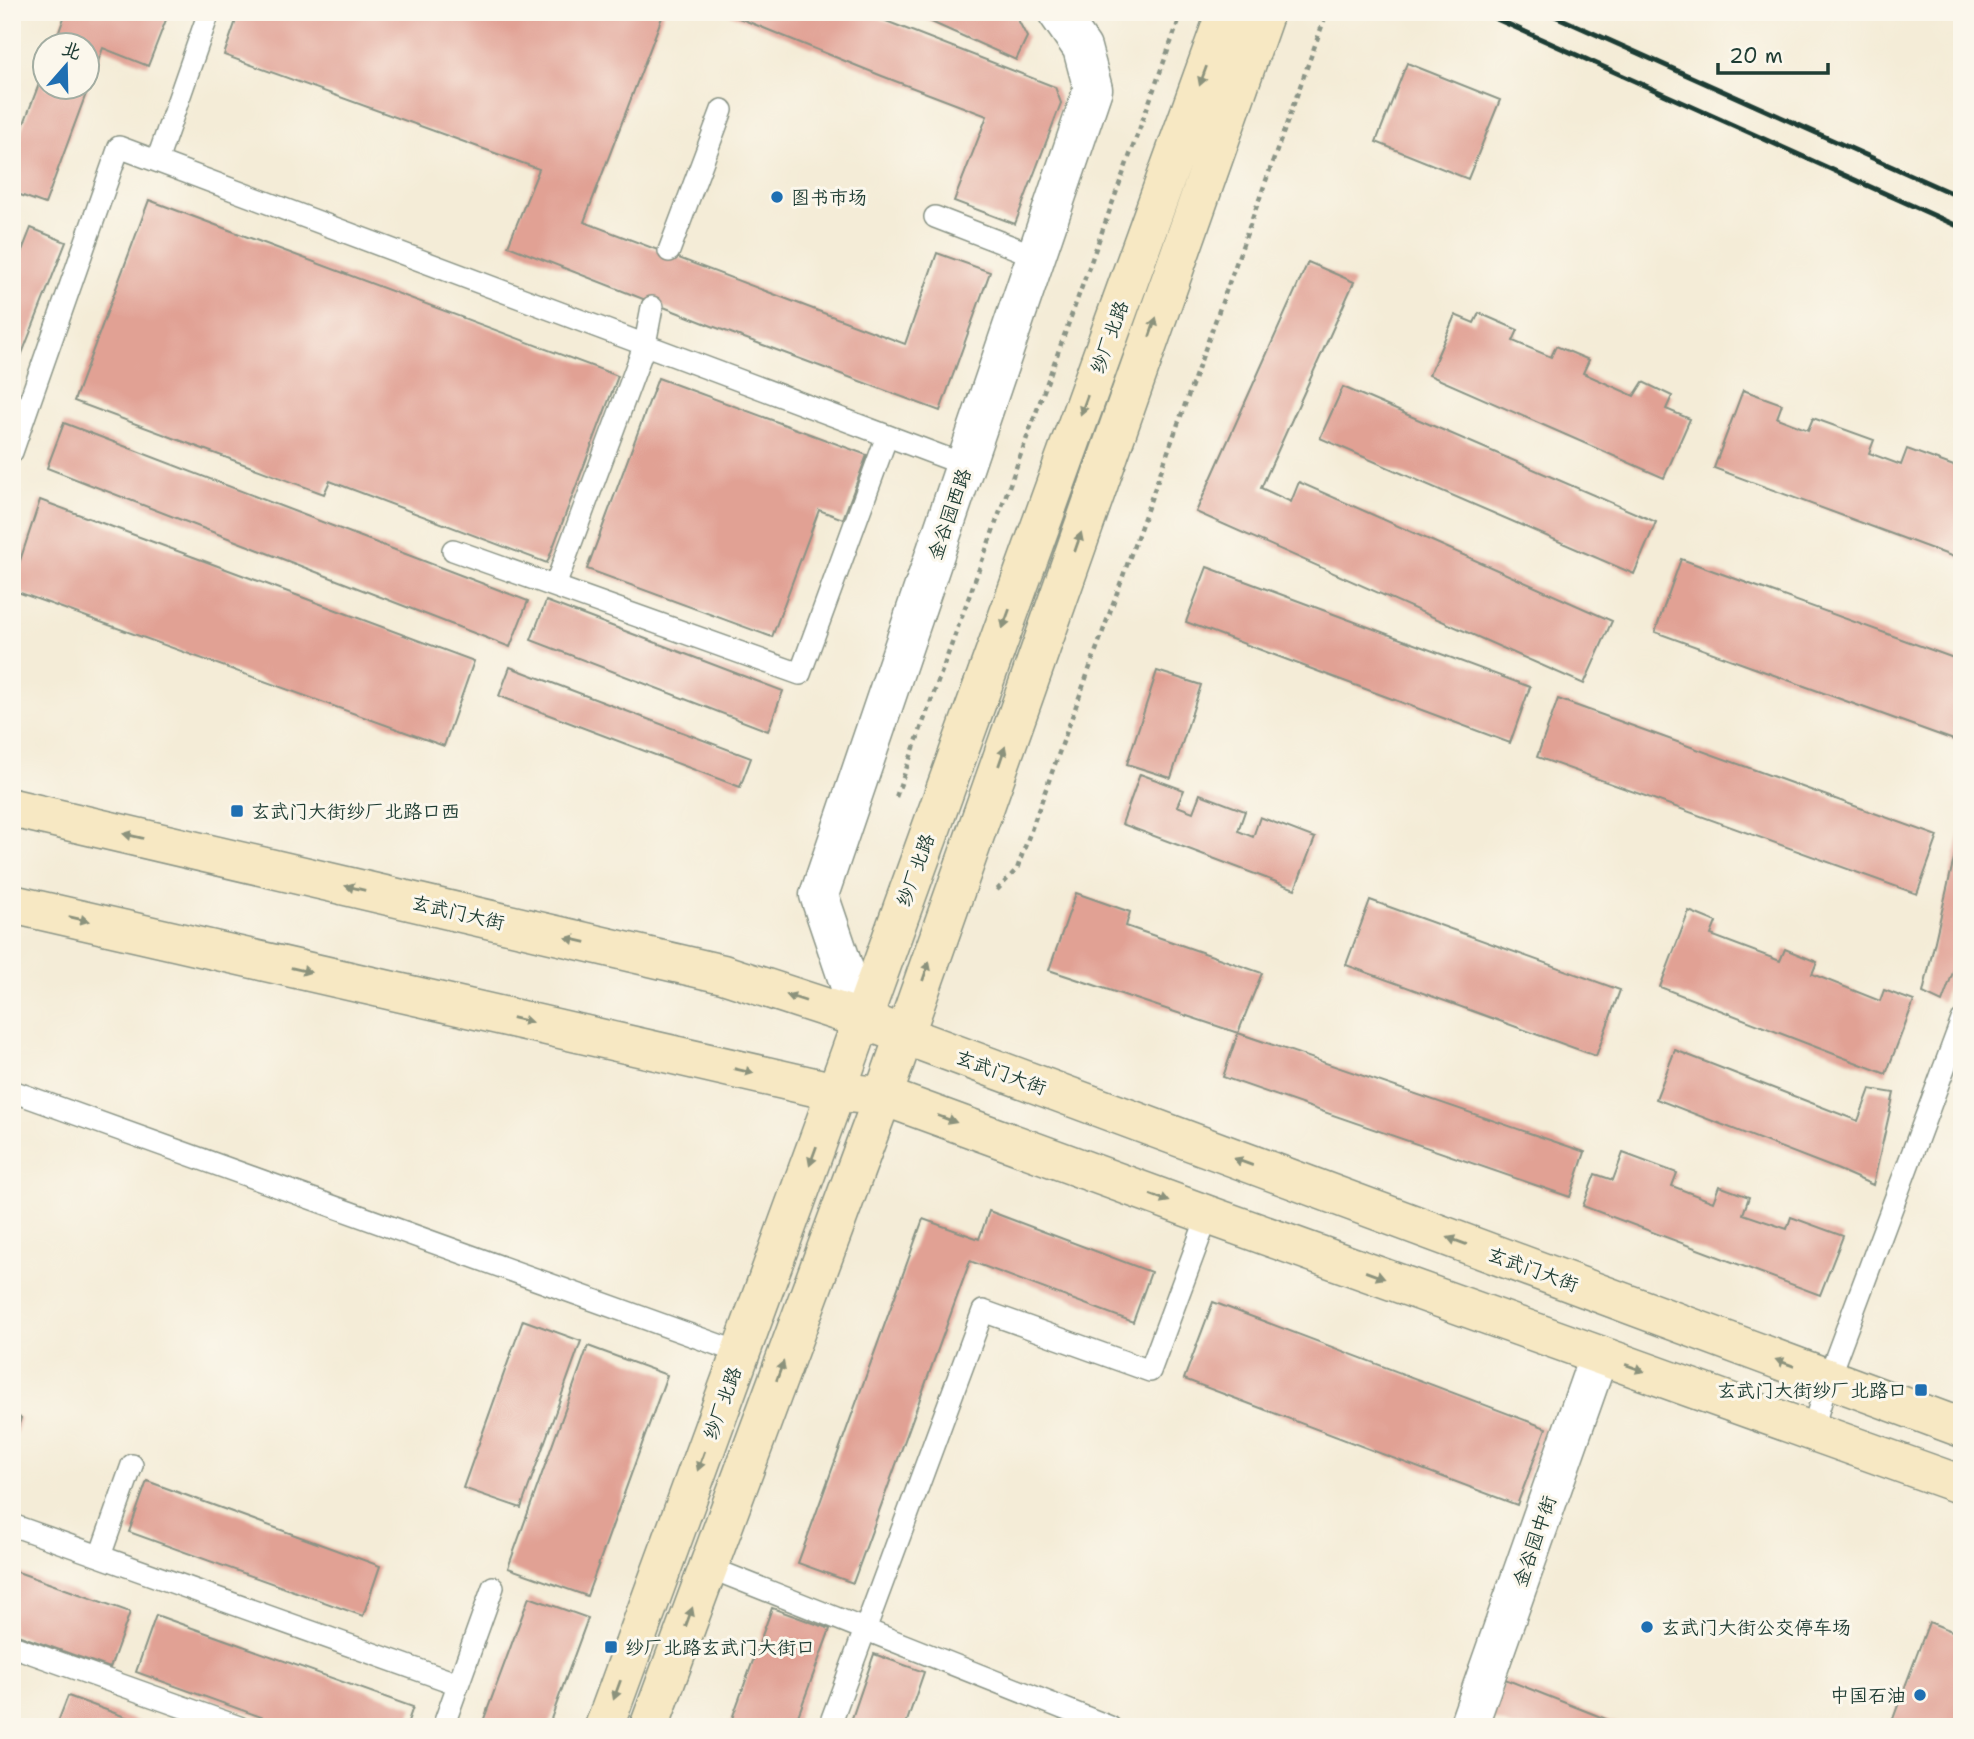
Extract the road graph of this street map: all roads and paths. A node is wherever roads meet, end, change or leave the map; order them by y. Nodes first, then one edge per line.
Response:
1 (209, 12) edge
2 (1057, 12) edge
3 (1226, 12) edge
4 (1265, 12) edge
5 (1327, 12) edge
6 (722, 110) dead end
7 (157, 161) junction
8 (935, 217) dead end
9 (669, 251) dead end
10 (1036, 256) junction
11 (652, 307) dead end
12 (645, 344) junction
13 (887, 436) junction
14 (12, 452) edge
15 (965, 465) junction
16 (453, 550) dead end
17 (555, 586) junction
18 (12, 808) edge
19 (991, 897) dead end
20 (12, 904) edge
21 (861, 1019) junction
22 (1962, 1020) edge
23 (904, 1035) junction
24 (12, 1091) edge
25 (836, 1092) junction
26 (883, 1096) junction
27 (1208, 1215) junction
28 (741, 1353) junction
29 (1599, 1355) junction
30 (1828, 1379) junction
31 (1962, 1428) edge
32 (1812, 1432) junction
33 (132, 1465) dead end
34 (1962, 1485) edge
35 (12, 1525) edge
36 (100, 1556) junction
37 (708, 1567) junction
38 (493, 1587) dead end
39 (865, 1629) junction
40 (12, 1646) edge
41 (458, 1684) junction
42 (239, 1727) edge
43 (443, 1727) edge
44 (604, 1727) edge
45 (649, 1727) edge
46 (829, 1727) edge
47 (1110, 1727) edge
48 (1468, 1727) edge

1 - 7 lane
2 - 10 street, 金谷园西路
3 -> 21 main road, 纱厂北路
23 -> 4 main road, 纱厂北路
5 - 19 path
6 - 9 lane
7 - 12 lane
7 - 14 lane
8 - 10 lane
10 - 15 street, 金谷园西路
11 - 12 lane
12 - 13 lane
12 - 17 lane
13 - 15 lane
13 - 17 lane
15 - 21 street, 金谷园西路
16 - 17 lane
21 -> 18 main road, 玄武门大街
20 -> 25 main road
21 - 23 main road, 玄武门大街
21 - 25 main road, 纱厂北路
22 - 30 lane
23 - 26 main road, 纱厂北路
30 -> 23 main road, 玄武门大街
24 - 28 lane
25 - 26 main road
25 -> 28 main road, 纱厂北路
26 -> 27 main road
37 -> 26 main road, 纱厂北路
27 -> 29 main road
27 - 39 lane
28 -> 44 main road, 纱厂北路
29 -> 32 main road
29 - 48 street, 金谷园中街
30 - 31 main road, 玄武门大街
30 - 32 lane
32 - 34 main road
33 - 36 lane
35 - 36 lane
36 - 41 lane
37 - 39 lane
45 -> 37 main road, 纱厂北路
38 - 41 lane
39 - 46 lane
39 - 47 lane
40 - 42 lane
41 - 43 lane

